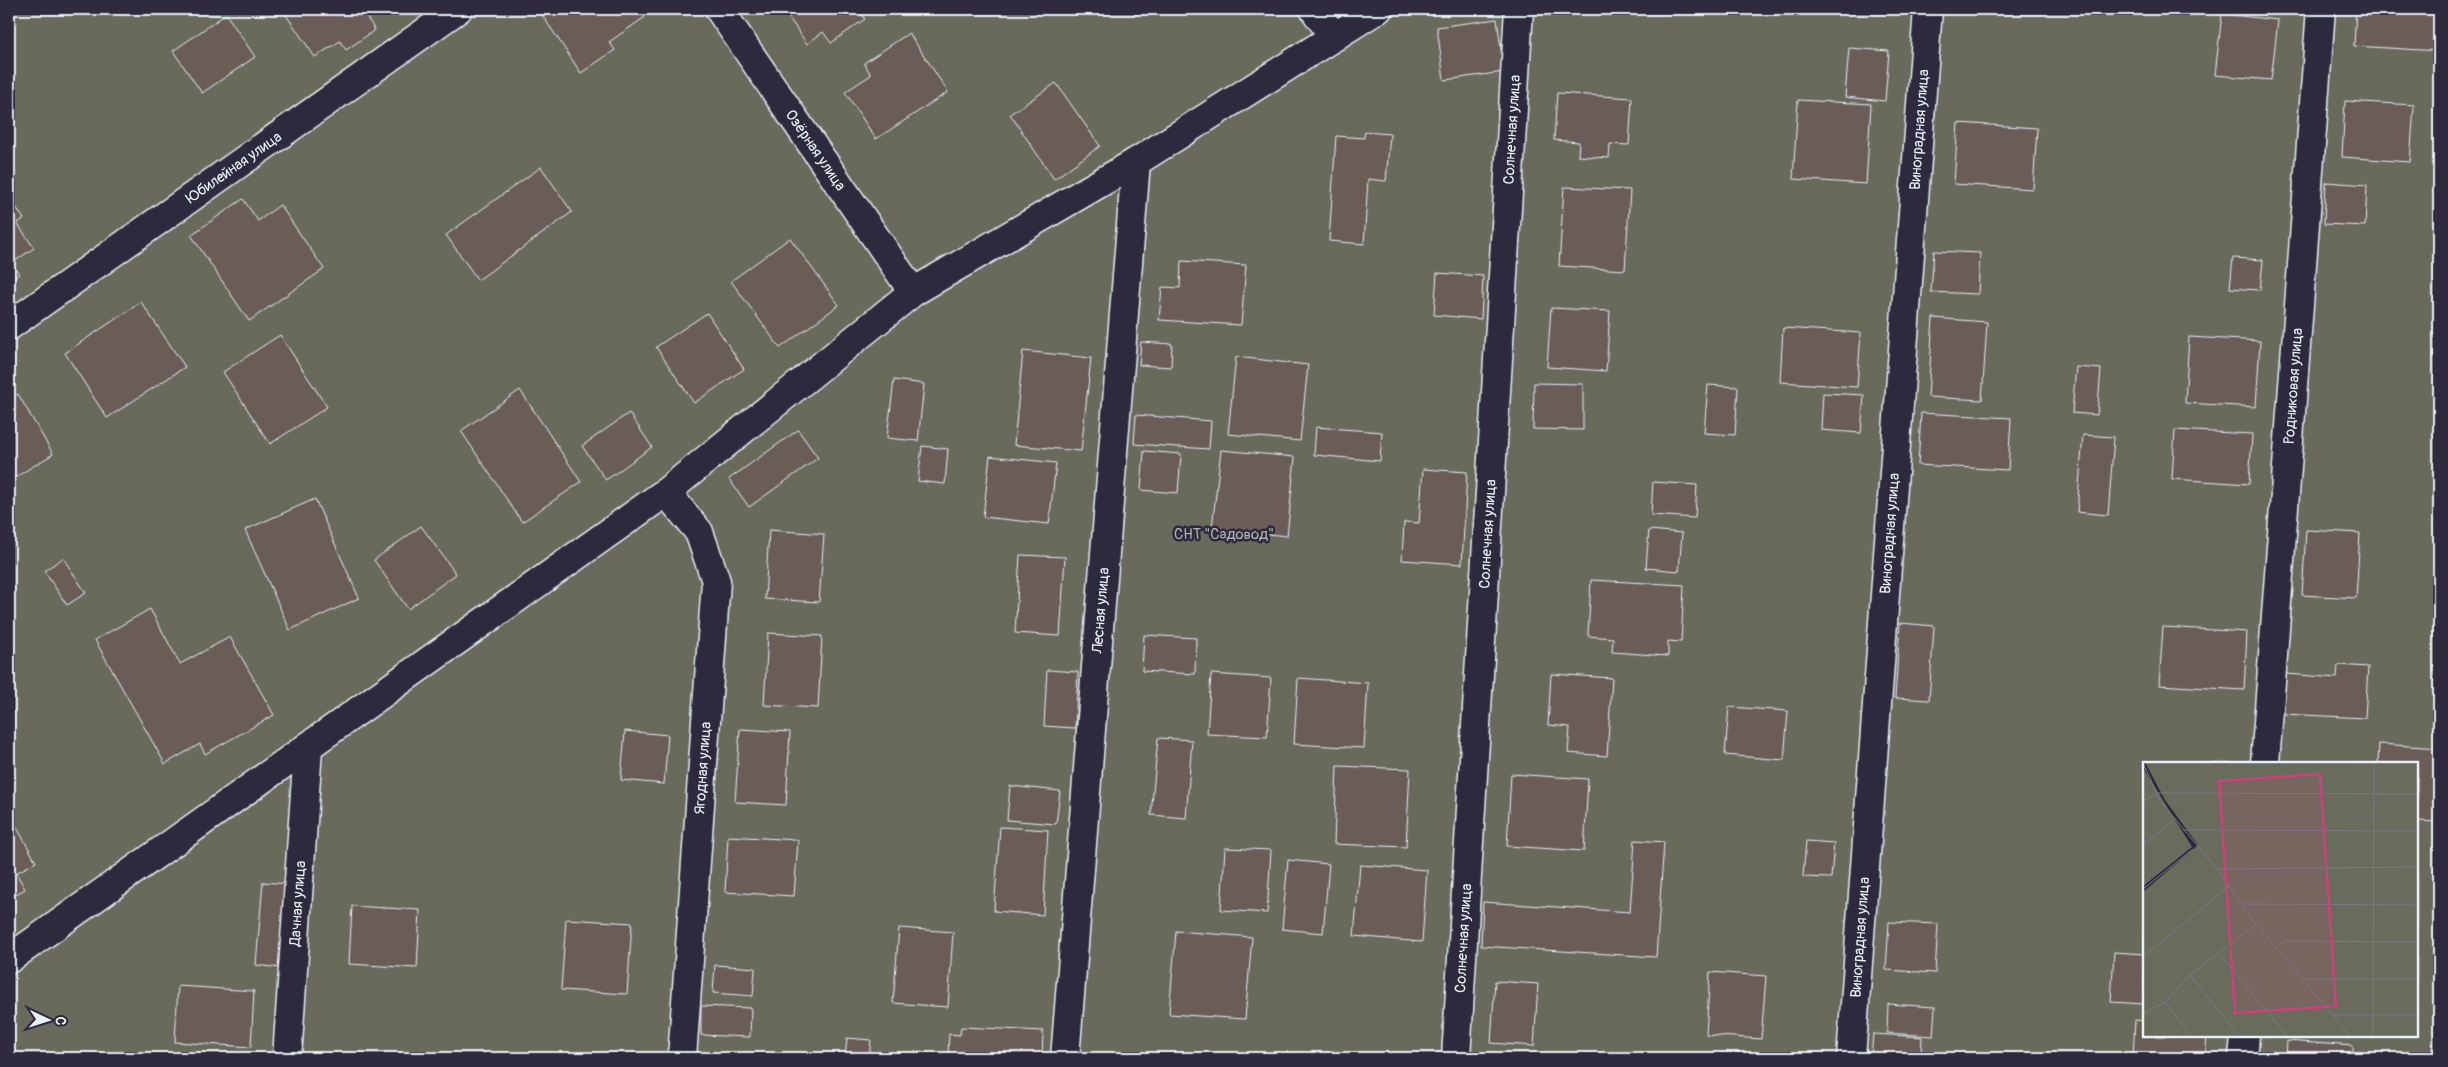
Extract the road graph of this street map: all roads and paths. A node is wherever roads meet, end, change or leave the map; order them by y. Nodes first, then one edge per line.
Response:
1 (458, 9) edge
2 (719, 9) edge
3 (1314, 9) edge
4 (1378, 9) edge
5 (1520, 9) edge
6 (1928, 9) edge
7 (2321, 9) edge
8 (1334, 37) junction
9 (1136, 162) junction
10 (913, 292) junction
11 (9, 326) edge
12 (666, 492) junction
13 (308, 748) junction
14 (2265, 762) edge
15 (9, 959) edge
16 (2245, 1037) edge
17 (287, 1058) edge
18 (682, 1058) edge
19 (1065, 1058) edge
20 (1456, 1058) edge
21 (1851, 1058) edge
22 (2243, 1058) edge

1 - 11 street, Юбилейная улица
2 - 10 street, Озёрная улица
3 - 8 street
4 - 8 street
5 - 20 street, Солнечная улица
6 - 21 street, Виноградная улица
7 - 14 street, Родниковая улица
8 - 9 street
9 - 10 street
9 - 19 street, Лесная улица
10 - 12 street
12 - 13 street
12 - 18 street, Ягодная улица
13 - 15 street
13 - 17 street, Дачная улица
16 - 22 street

